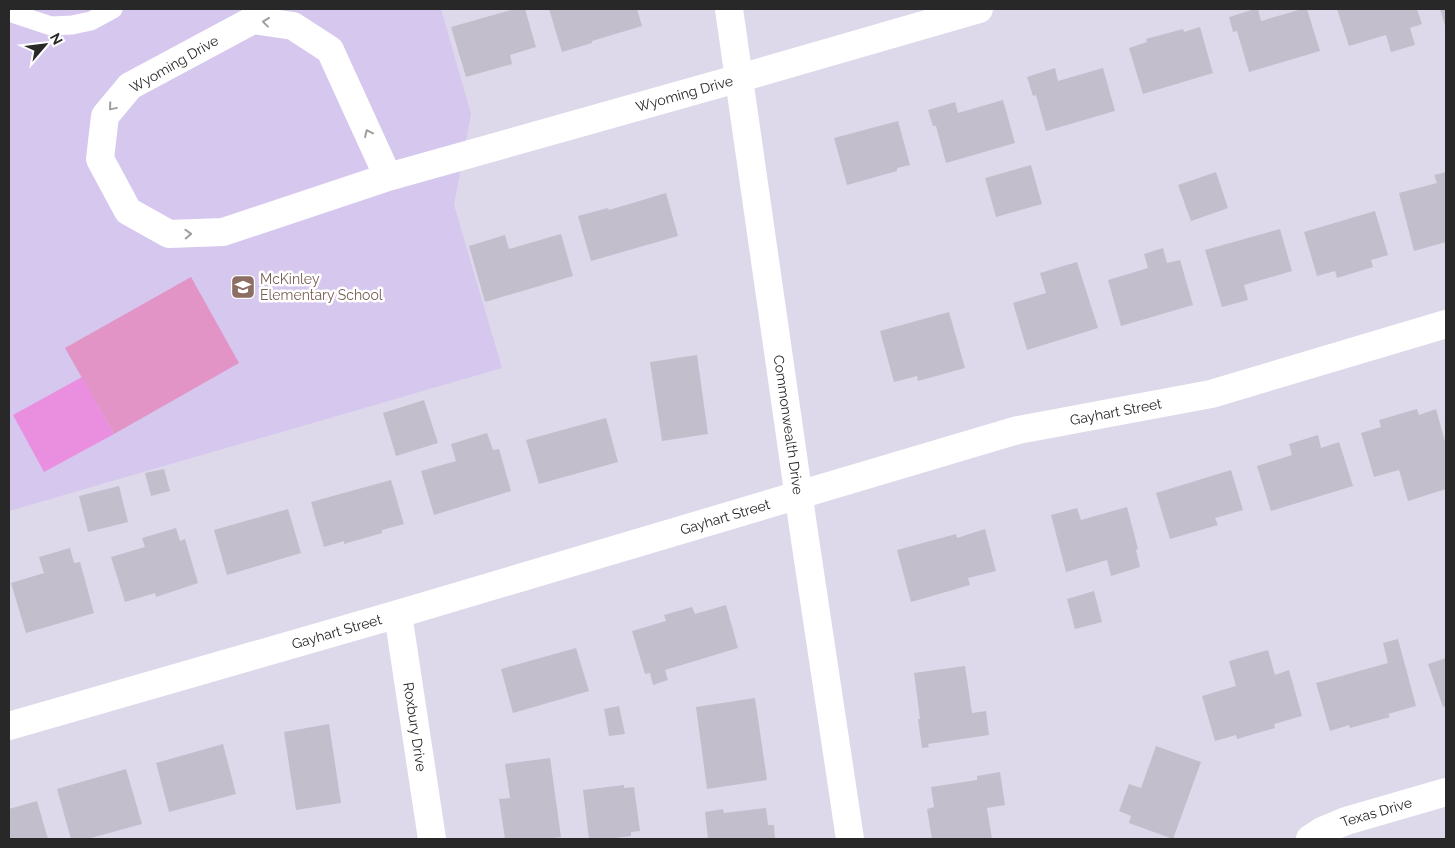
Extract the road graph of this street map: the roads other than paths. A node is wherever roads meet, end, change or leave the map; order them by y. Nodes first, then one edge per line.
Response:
1 (10, 9) edge
2 (113, 9) edge
3 (729, 9) edge
4 (979, 9) edge
5 (740, 78) junction
6 (388, 177) junction
7 (1446, 324) edge
8 (798, 495) junction
9 (398, 614) junction
10 (9, 726) edge
11 (1446, 792) edge
12 (432, 839) edge
13 (850, 839) edge
14 (1310, 839) edge

1 - 2 lane
3 - 5 street, Commonwealth Drive
4 - 5 street, Wyoming Drive
5 - 6 street, Wyoming Drive
5 - 8 street, Commonwealth Drive
6 -> 6 street, Wyoming Drive
7 - 8 street, Gayhart Street
8 - 9 street, Gayhart Street
8 - 13 street, Commonwealth Drive
9 - 10 street, Gayhart Street
9 - 12 street, Roxbury Drive
11 - 14 street, Texas Drive

